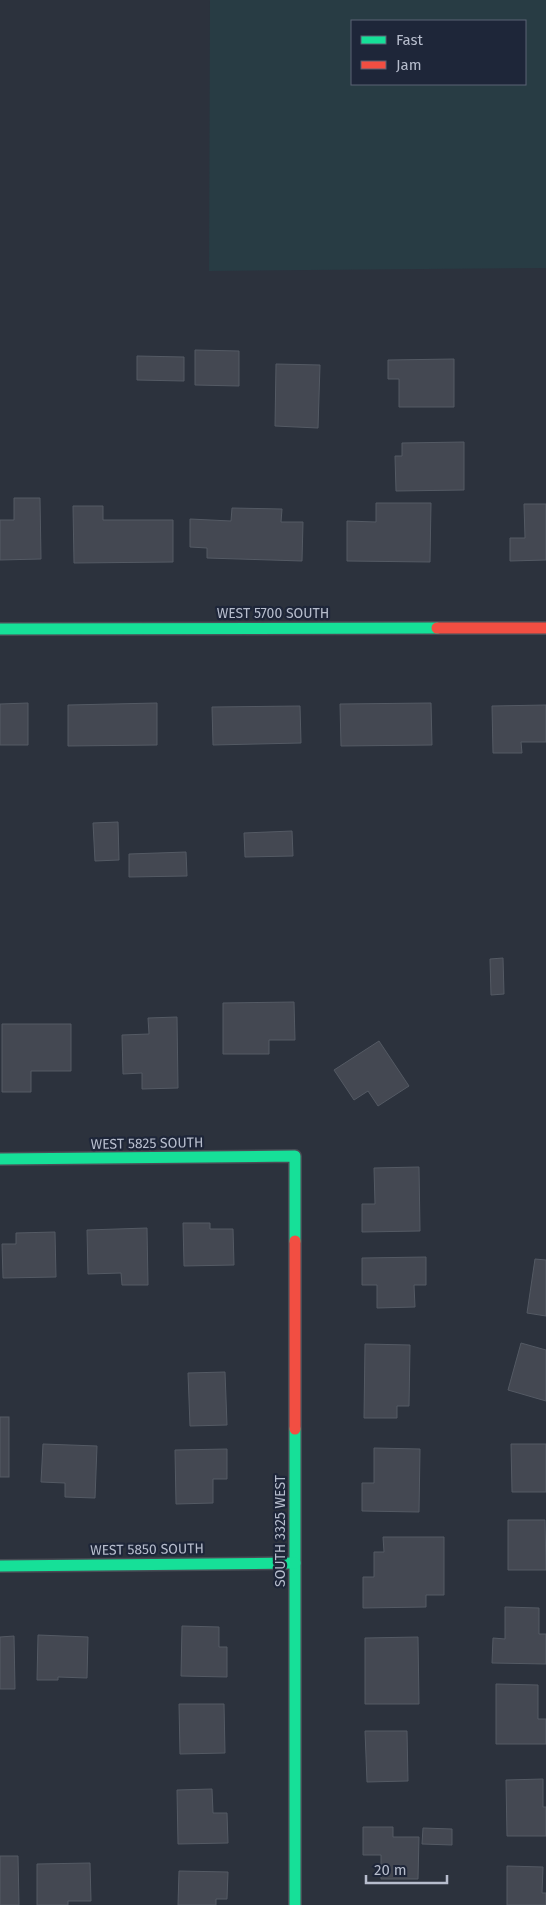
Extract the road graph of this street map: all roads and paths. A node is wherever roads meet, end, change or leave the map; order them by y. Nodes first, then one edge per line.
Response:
1 (0, 628) edge
2 (546, 628) edge
3 (294, 1156) joint
4 (0, 1160) edge
5 (294, 1562) junction
6 (0, 1566) edge
7 (294, 1905) edge

1 - 2 street, WEST 5700 SOUTH
3 - 4 street, WEST 5825 SOUTH
3 - 5 street, SOUTH 3325 WEST
5 - 6 street, WEST 5850 SOUTH
5 - 7 street, SOUTH 3325 WEST

